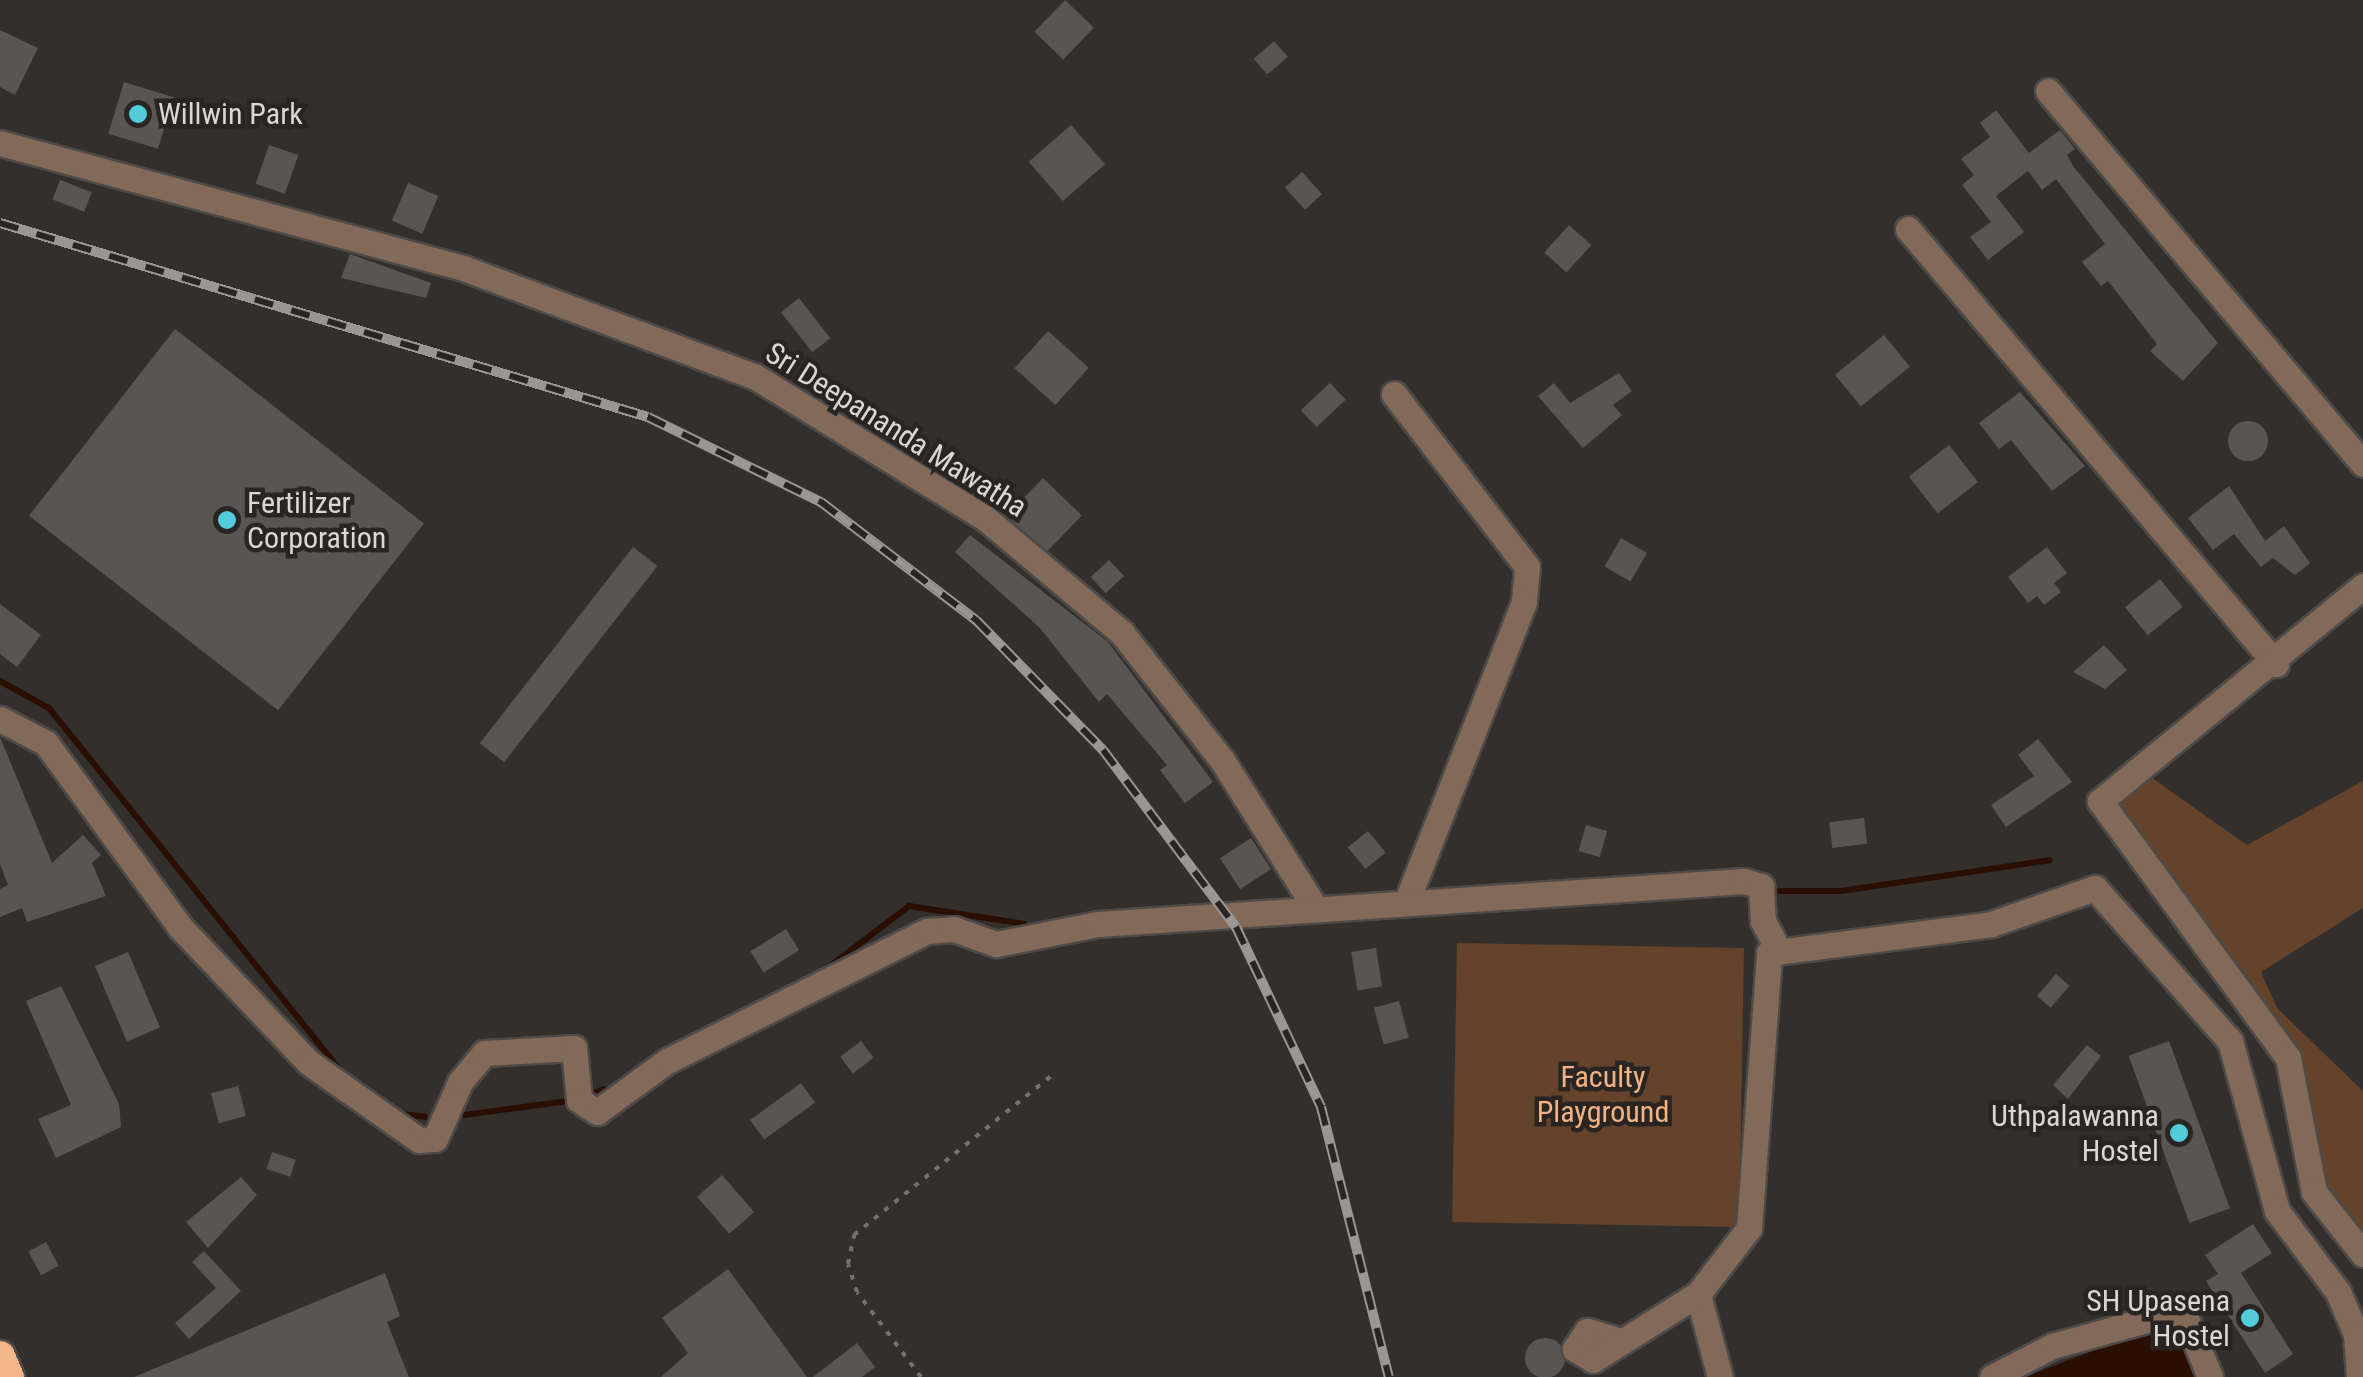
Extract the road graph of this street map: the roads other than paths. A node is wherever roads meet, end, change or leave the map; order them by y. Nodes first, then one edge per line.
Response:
1 (2048, 91) dead end
2 (0, 143) edge
3 (1908, 229) dead end
4 (1394, 394) dead end
5 (2363, 464) edge
6 (2363, 586) edge
7 (2276, 664) junction
8 (0, 718) edge
9 (1407, 900) junction
10 (1316, 909) junction
11 (1778, 948) junction
12 (2363, 1254) edge
13 (1698, 1294) junction
14 (1614, 1339) dead end
15 (0, 1356) edge
16 (9, 1377) edge
17 (1720, 1377) edge
18 (1992, 1377) edge
19 (2210, 1377) edge
20 (2359, 1377) edge

1 - 5 street
2 - 10 street, Sri Deepananda Mawatha
3 - 7 street
4 - 9 street
6 - 7 street
7 - 12 street
8 - 10 street
9 - 10 street
9 - 11 street
11 - 13 street
11 - 20 street
13 - 14 street
13 - 17 street
15 - 16 highway
18 - 19 street

